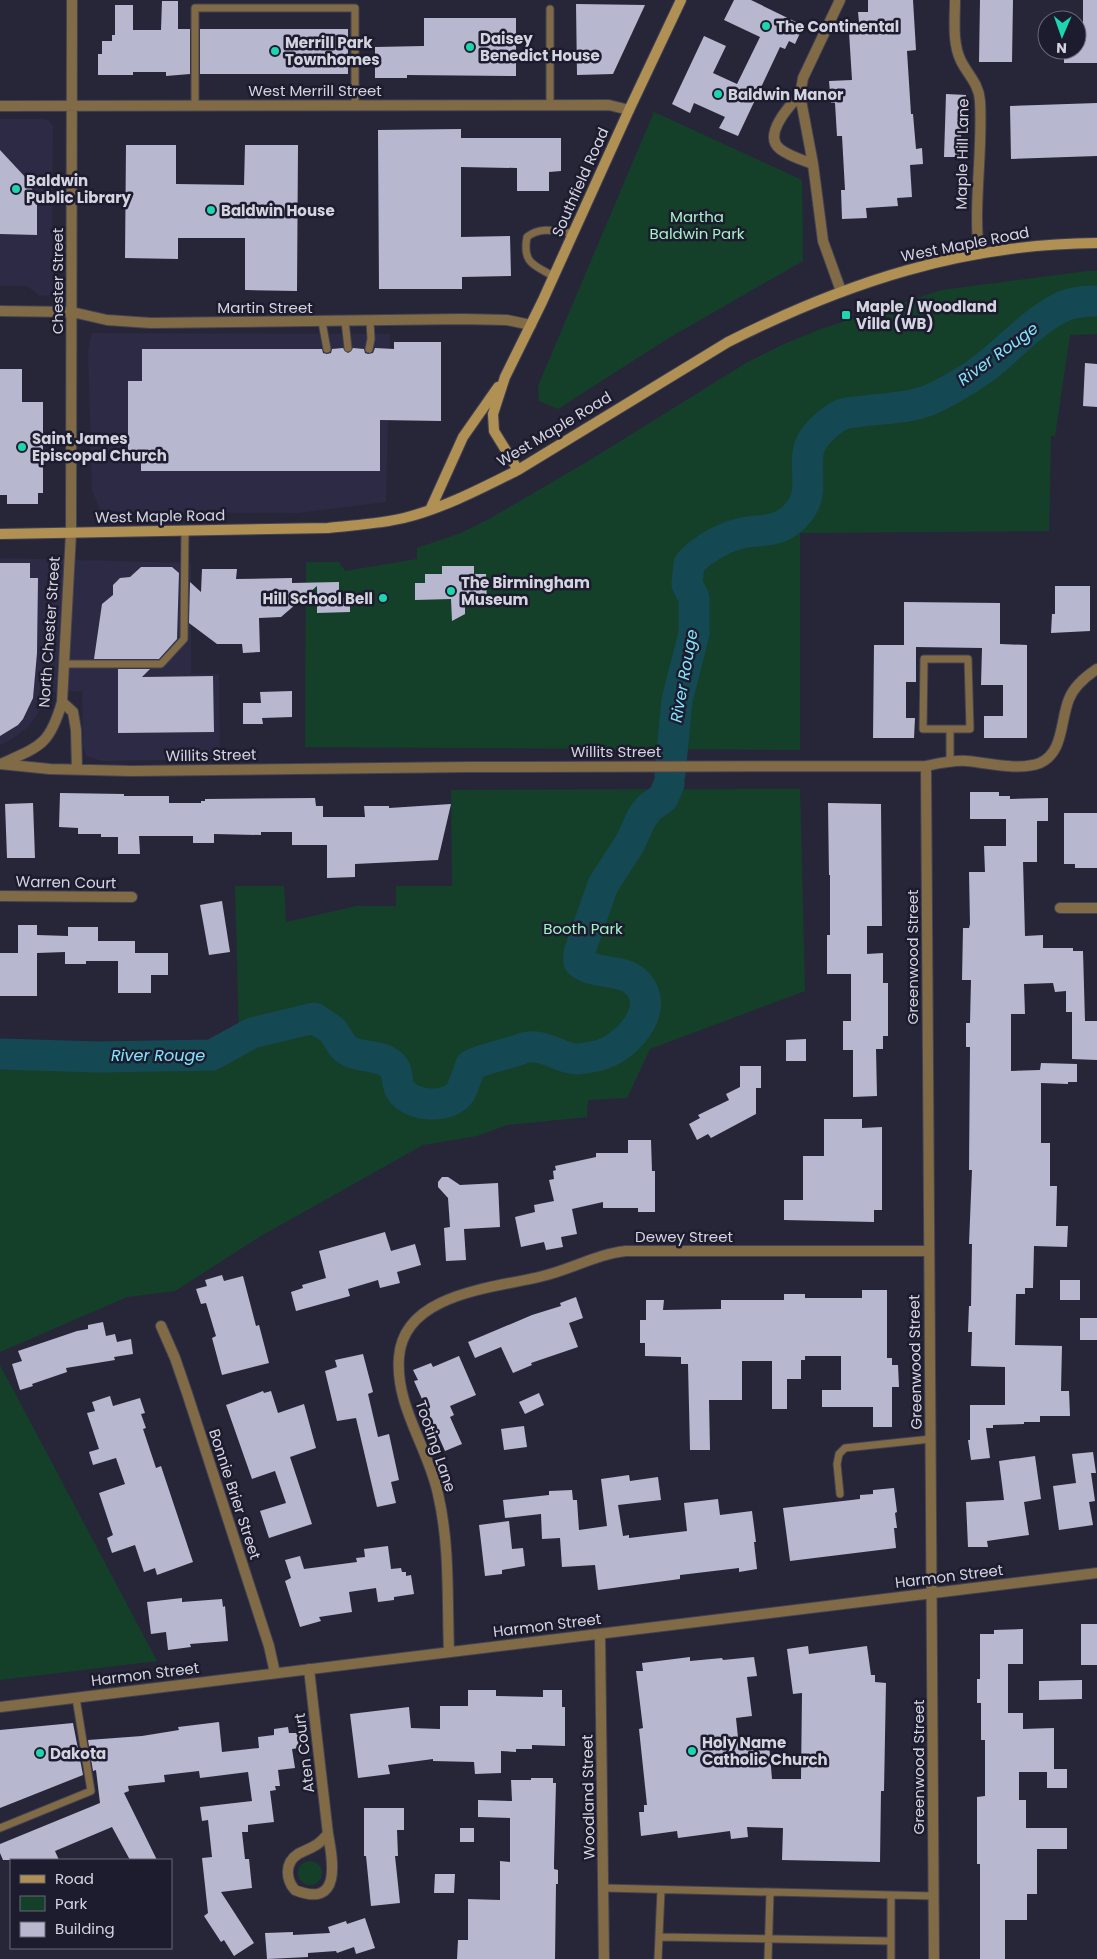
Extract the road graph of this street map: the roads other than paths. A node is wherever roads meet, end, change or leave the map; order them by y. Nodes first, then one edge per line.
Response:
1 (72, 0) edge
2 (681, 0) edge
3 (840, 0) edge
4 (955, 0) edge
5 (550, 9) dead end
6 (800, 95) junction
7 (355, 105) junction
8 (550, 105) junction
9 (0, 106) edge
10 (72, 106) junction
11 (195, 106) junction
12 (629, 110) junction
13 (813, 164) junction
14 (573, 233) junction
15 (1097, 243) edge
16 (979, 254) junction
17 (553, 276) junction
18 (841, 291) junction
19 (0, 311) edge
20 (72, 312) junction
21 (345, 321) junction
22 (370, 321) junction
23 (322, 322) junction
24 (531, 325) junction
25 (348, 348) dead end
26 (327, 349) dead end
27 (368, 349) dead end
28 (505, 377) junction
29 (518, 470) junction
30 (430, 510) junction
31 (185, 530) junction
32 (71, 533) junction
33 (0, 534) edge
34 (64, 664) junction
35 (1097, 669) edge
36 (62, 702) junction
37 (950, 729) junction
38 (950, 761) junction
39 (1, 764) edge
40 (926, 766) junction
41 (77, 769) junction
42 (0, 896) edge
43 (132, 898) dead end
44 (1060, 908) dead end
45 (1097, 908) edge
46 (929, 1251) junction
47 (446, 1300) joint
48 (161, 1326) dead end
49 (931, 1439) junction
50 (840, 1494) dead end
51 (1097, 1573) edge
52 (932, 1593) junction
53 (600, 1634) junction
54 (449, 1652) junction
55 (309, 1669) junction
56 (275, 1673) junction
57 (76, 1698) junction
58 (0, 1707) edge
59 (0, 1828) edge
60 (328, 1834) junction
61 (604, 1888) junction
62 (661, 1890) junction
63 (770, 1892) junction
64 (890, 1895) junction
65 (934, 1896) junction
66 (659, 1937) junction
67 (769, 1939) junction
68 (891, 1941) junction
69 (604, 1959) edge
70 (658, 1959) edge
71 (768, 1959) edge
72 (891, 1959) edge
73 (934, 1959) edge

1 - 10 street, Chester Street
2 - 12 main road, Southfield Road
3 - 6 street
4 - 16 street, Maple Hill Lane
5 - 8 lane
6 - 13 street
6 - 13 street
7 - 8 street, West Merrill Street
7 - 11 street, West Merrill Street
7 - 11 lane
8 - 12 street, West Merrill Street
9 - 10 street, West Merrill Street
10 - 11 street, West Merrill Street
10 - 20 street, Chester Street
12 - 14 main road, Southfield Road
13 - 18 street
14 - 17 main road, Southfield Road
14 - 17 lane
15 - 16 main road, West Maple Road
16 - 18 main road, West Maple Road
17 - 24 main road, Southfield Road
18 - 29 main road, West Maple Road
19 - 20 street, Martin Street
20 - 23 street, Martin Street
20 - 32 street, Chester Street
21 - 22 street, Martin Street
21 - 23 street, Martin Street
21 - 25 lane
22 - 24 street, Martin Street
22 - 27 lane
23 - 26 lane
24 - 28 main road, Southfield Road
28 - 29 main road, Southfield Road
28 - 30 main road, Southfield Road
29 - 30 main road, West Maple Road
30 - 31 main road, West Maple Road
31 - 32 main road, West Maple Road
31 - 34 lane
32 - 33 main road, West Maple Road
32 - 34 street, North Chester Street
34 - 36 street, North Chester Street
35 - 38 street, Willits Street
36 - 39 street, North Chester Street
36 - 41 street
37 - 37 lane
37 - 38 lane
38 - 40 street, Willits Street
39 - 41 street, Willits Street
40 - 41 street, Willits Street
40 - 46 street, Greenwood Street
42 - 43 street, Warren Court
44 - 45 street
46 - 47 street, Dewey Street
46 - 49 street, Greenwood Street
47 - 54 street, Tooting Lane
48 - 56 street, Bonnie Brier Street
49 - 50 lane
49 - 52 street, Greenwood Street
51 - 52 street, Harmon Street
52 - 53 street, Harmon Street
52 - 65 street, Greenwood Street
53 - 54 street, Harmon Street
53 - 61 street, Woodland Street
54 - 55 street, Harmon Street
55 - 56 street, Harmon Street
55 - 60 street, Aten Court
56 - 57 street, Harmon Street
57 - 58 street, Harmon Street
57 - 59 lane
60 - 60 street, Aten Court
61 - 62 lane
61 - 69 street, Woodland Street
62 - 63 lane
62 - 66 lane
63 - 64 lane
63 - 67 lane
64 - 65 lane
64 - 68 lane
65 - 73 street, Greenwood Street
66 - 67 lane
66 - 70 lane
67 - 68 lane
67 - 71 lane
68 - 72 lane

